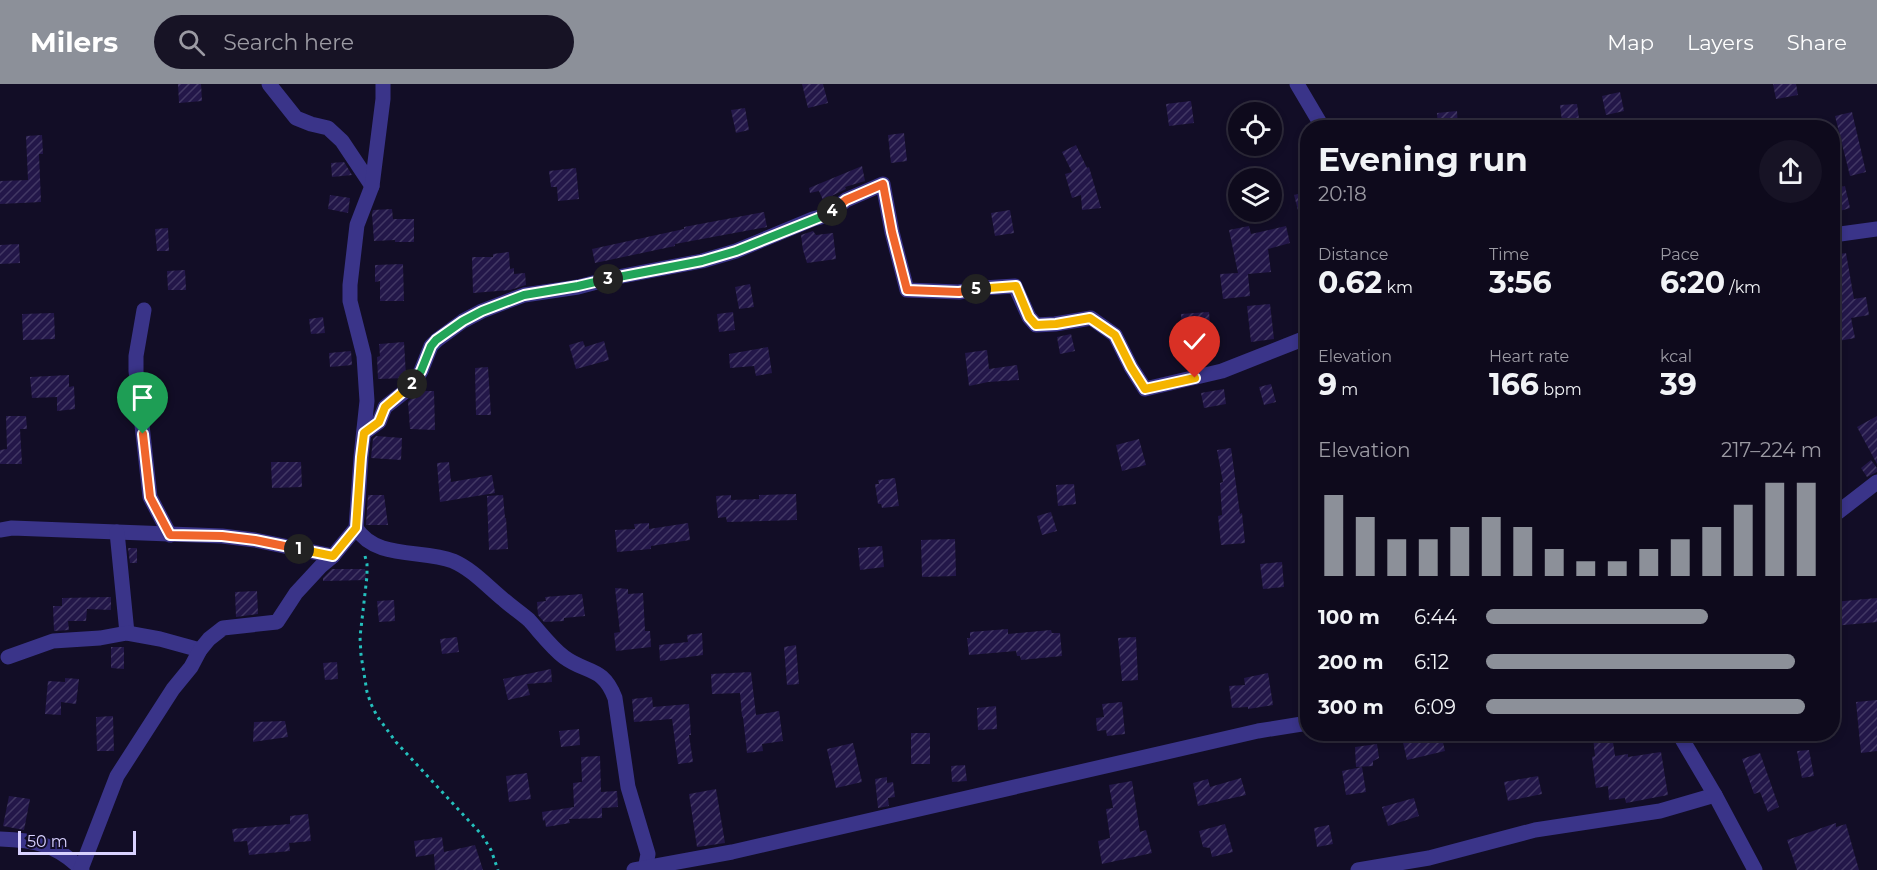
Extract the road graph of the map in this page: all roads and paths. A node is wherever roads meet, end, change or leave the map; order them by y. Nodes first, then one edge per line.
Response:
1 (269, 84) edge
2 (383, 84) edge
3 (1297, 84) edge
4 (1318, 120) edge
5 (372, 186) junction
6 (1877, 229) edge
7 (1840, 234) edge
8 (144, 309) dead end
9 (1300, 340) edge
10 (364, 433) junction
11 (1877, 482) edge
12 (1840, 511) edge
13 (0, 530) edge
14 (117, 532) junction
15 (358, 532) junction
16 (170, 535) junction
17 (333, 556) junction
18 (127, 633) junction
19 (200, 650) junction
20 (8, 657) dead end
21 (1300, 724) edge
22 (1683, 741) edge
23 (1715, 795) junction
24 (0, 839) edge
25 (82, 869) edge
26 (641, 869) edge
27 (498, 870) edge
28 (1358, 870) edge
29 (1755, 870) edge

1 - 5 street
2 - 5 street
3 - 4 street
5 - 10 street
6 - 7 street
8 - 16 street
9 - 10 street
10 - 15 street
11 - 12 street
13 - 14 street
14 - 16 street
14 - 18 street
15 - 17 street
15 - 26 street
15 - 27 path
16 - 17 street
17 - 19 street
18 - 19 street
18 - 20 street
19 - 25 street
21 - 26 street
22 - 23 street
23 - 28 street
23 - 29 street
24 - 25 street

